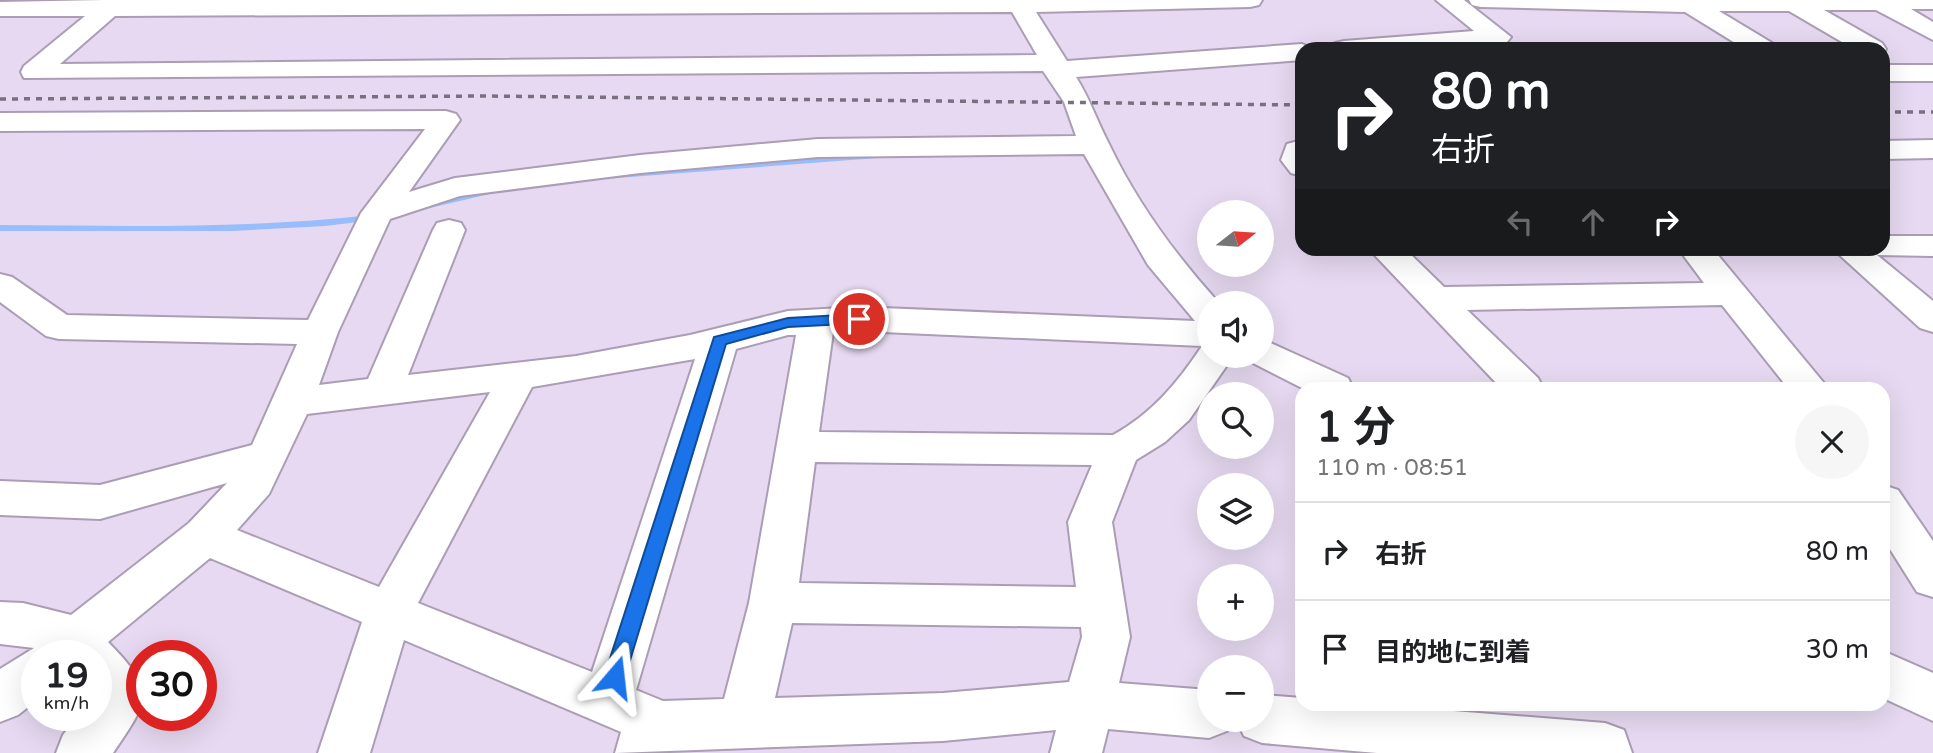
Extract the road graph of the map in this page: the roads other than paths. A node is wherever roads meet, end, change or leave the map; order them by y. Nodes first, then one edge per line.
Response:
1 (1250, 0) edge
2 (1448, 0) edge
3 (1482, 0) edge
4 (1743, 1) edge
5 (1018, 2) edge
6 (1880, 2) junction
7 (1933, 2) edge
8 (1793, 3) junction
9 (1690, 4) junction
10 (112, 5) edge
11 (288, 5) edge
12 (0, 9) edge
13 (519, 19) edge
14 (1933, 32) edge
15 (1448, 42) edge
16 (1752, 42) edge
17 (1861, 42) edge
18 (1295, 52) edge
19 (1890, 58) edge
20 (1054, 67) junction
21 (484, 69) junction
22 (1890, 73) edge
23 (1924, 73) edge
24 (0, 122) edge
25 (1094, 145) junction
26 (1933, 149) edge
27 (1890, 150) edge
28 (377, 213) junction
29 (449, 230) dead end
30 (1890, 246) edge
31 (1933, 246) edge
32 (1392, 256) edge
33 (1701, 256) edge
34 (1858, 256) edge
35 (0, 285) edge
36 (1732, 294) junction
37 (1435, 299) junction
38 (1197, 301) edge
39 (1933, 320) edge
40 (816, 322) junction
41 (320, 332) junction
42 (1197, 333) edge
43 (720, 340) junction
44 (1274, 358) edge
45 (1206, 368) edge
46 (519, 375) junction
47 (1322, 382) edge
48 (1518, 382) edge
49 (1804, 382) edge
50 (383, 390) junction
51 (293, 402) junction
52 (797, 447) junction
53 (1119, 450) junction
54 (267, 456) junction
55 (0, 498) edge
56 (1890, 513) edge
57 (205, 537) junction
58 (1933, 578) edge
59 (774, 603) junction
60 (1103, 607) junction
61 (388, 614) junction
62 (0, 623) edge
63 (54, 640) edge
64 (94, 640) edge
65 (1890, 676) edge
66 (21, 683) edge
67 (112, 687) edge
68 (1933, 698) edge
69 (0, 699) edge
70 (1087, 704) junction
71 (112, 711) edge
72 (1197, 713) edge
73 (1274, 720) edge
74 (743, 724) junction
75 (632, 725) edge
76 (98, 731) edge
77 (82, 753) edge
78 (344, 753) edge
79 (1076, 753) edge
80 (1606, 753) edge

1 - 5 street
2 - 15 street
3 - 9 street
4 - 8 street
4 - 9 street
5 - 13 street
5 - 20 street
6 - 7 street
6 - 8 street
6 - 14 street
8 - 17 street
9 - 16 street
10 - 11 street
10 - 12 street
10 - 21 street
11 - 13 street
13 - 21 street
18 - 20 street
19 - 23 street
20 - 21 street
20 - 25 street
22 - 23 street
24 - 28 street
25 - 28 street
25 - 38 street
26 - 27 street
28 - 41 street
29 - 50 street
30 - 31 street
32 - 37 street
33 - 36 street
34 - 39 street
35 - 41 street
36 - 37 street
36 - 49 street
37 - 48 street
40 - 42 street
40 - 43 street
40 - 52 street
41 - 51 street
43 - 46 street
43 - 75 street
44 - 47 street
45 - 53 street
46 - 50 street
46 - 61 street
50 - 51 street
51 - 54 street
52 - 53 street
52 - 59 street
53 - 60 street
54 - 55 street
54 - 57 street
56 - 58 street
57 - 61 street
57 - 64 street
59 - 60 street
59 - 74 street
60 - 70 street
61 - 75 street
61 - 78 street
62 - 63 street
65 - 68 street
66 - 69 street
67 - 71 street
70 - 72 street
70 - 74 street
70 - 79 street
73 - 80 street
74 - 75 street
76 - 77 street

